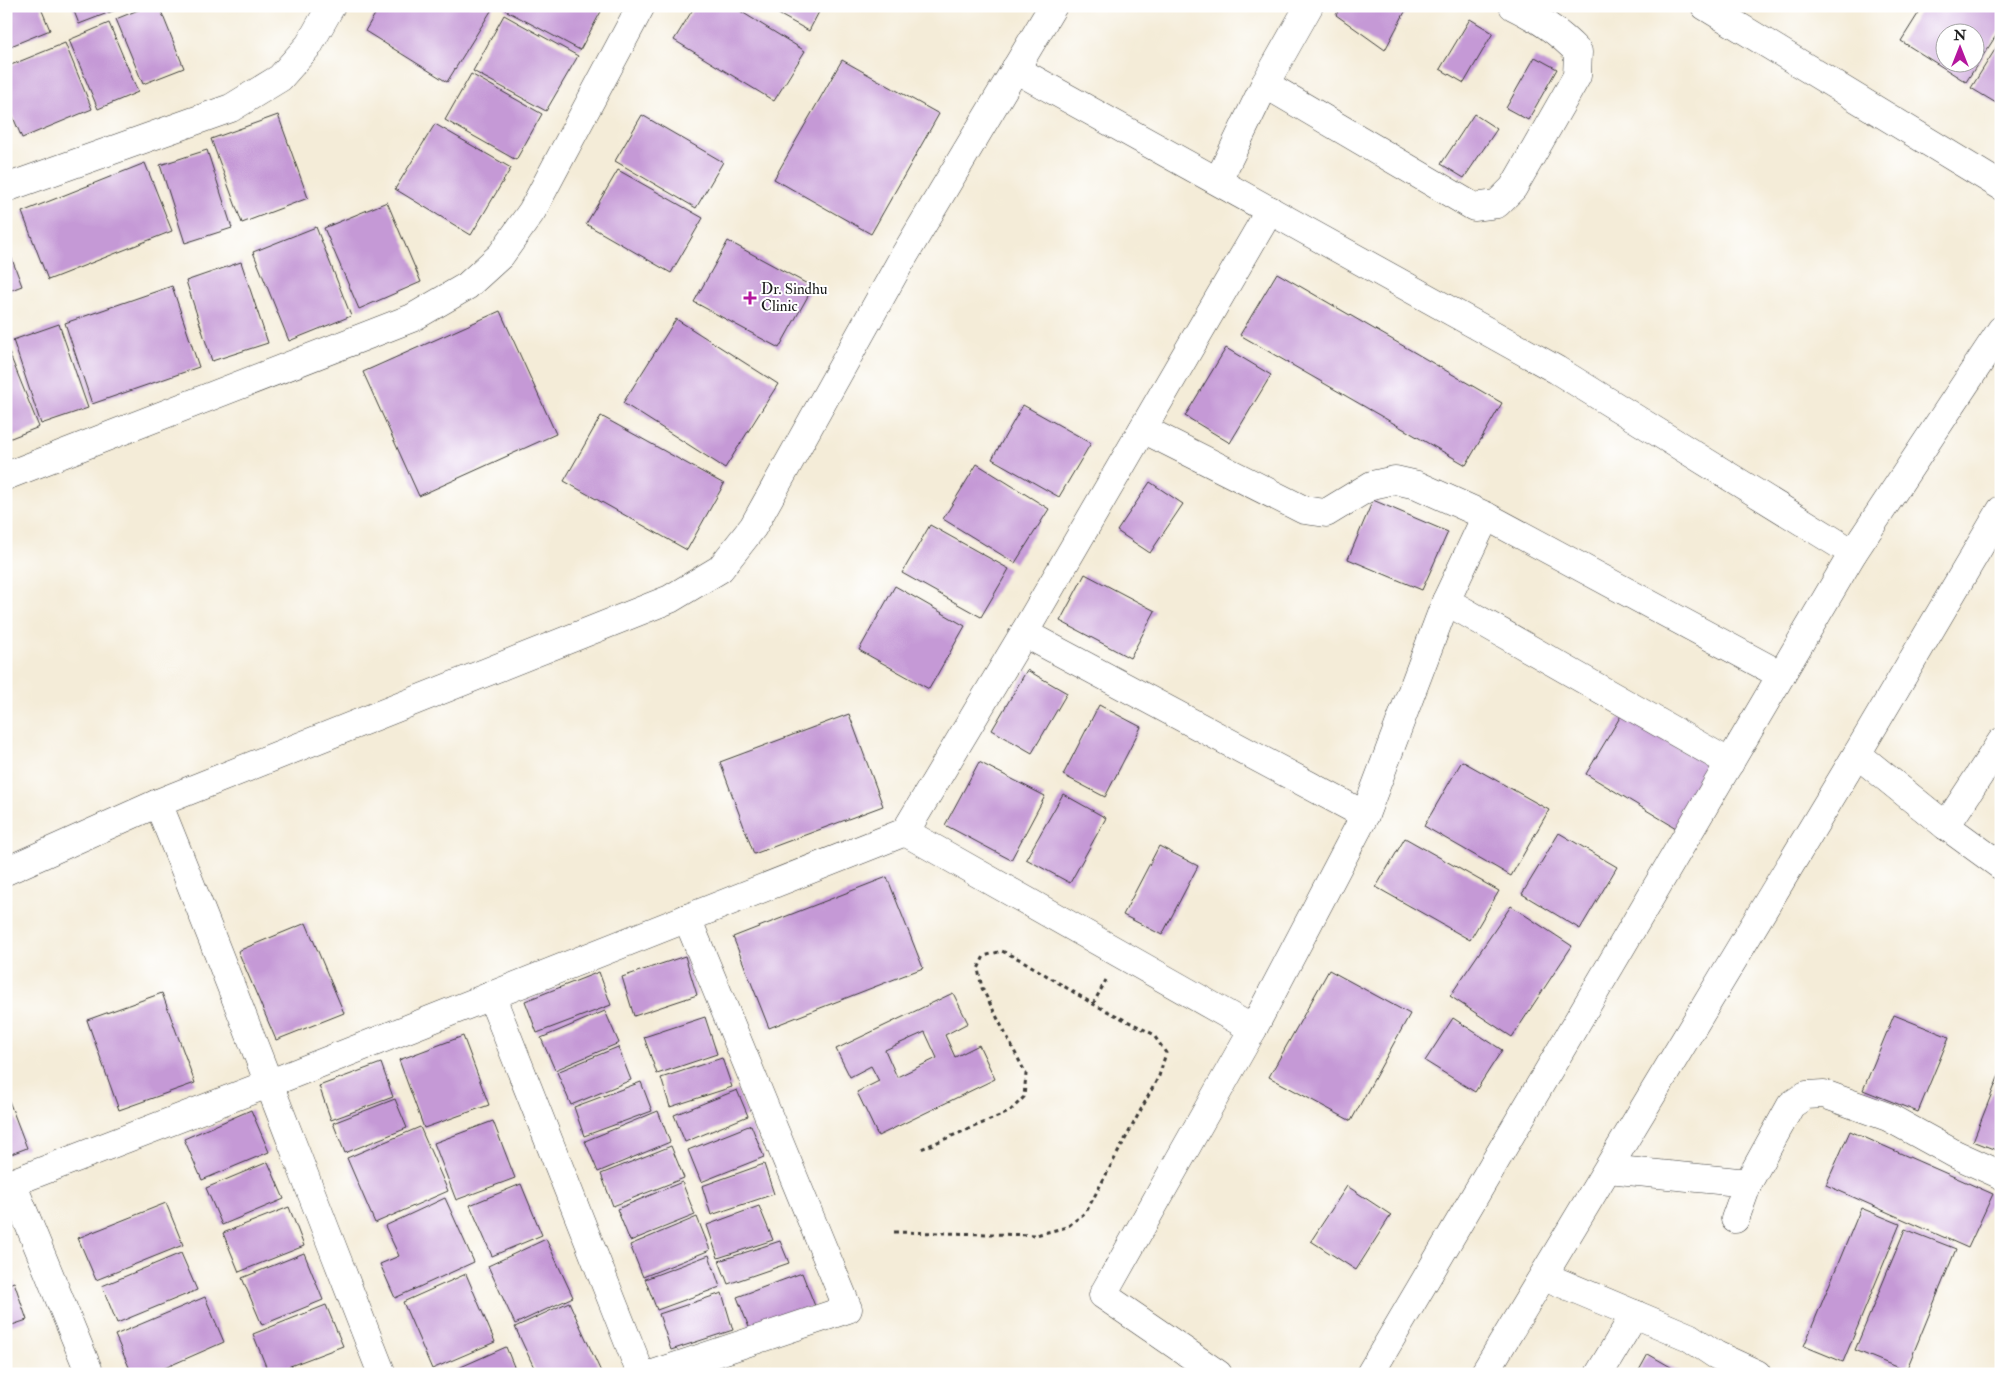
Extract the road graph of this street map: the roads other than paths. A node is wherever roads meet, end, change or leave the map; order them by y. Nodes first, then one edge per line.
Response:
1 (331, 6) edge
2 (641, 6) edge
3 (1053, 6) edge
4 (1309, 6) edge
5 (1512, 6) edge
6 (1705, 6) edge
7 (1015, 69) junction
8 (1264, 84) junction
9 (1218, 181) junction
10 (2001, 186) edge
11 (6, 188) edge
12 (1270, 210) junction
13 (2001, 330) edge
14 (1143, 429) junction
15 (6, 476) edge
16 (2001, 510) edge
17 (1486, 516) junction
18 (1853, 553) junction
19 (1446, 601) junction
20 (1024, 634) junction
21 (1781, 675) junction
22 (2001, 742) edge
23 (1857, 754) junction
24 (1730, 763) junction
25 (158, 803) junction
26 (1365, 815) junction
27 (1946, 826) junction
28 (905, 832) junction
29 (2001, 866) edge
30 (6, 871) edge
31 (687, 918) junction
32 (491, 995) junction
33 (1253, 1029) junction
34 (268, 1084) junction
35 (1608, 1169) junction
36 (2001, 1176) edge
37 (1748, 1183) junction
38 (9, 1184) edge
39 (1735, 1218) dead end
40 (1544, 1276) junction
41 (1635, 1314) junction
42 (90, 1374) edge
43 (382, 1374) edge
44 (641, 1374) edge
45 (653, 1374) edge
46 (1218, 1374) edge
47 (1370, 1374) edge
48 (1484, 1374) edge
49 (1599, 1374) edge
50 (1757, 1374) edge

1 - 11 street
2 - 15 street
3 - 7 street
4 - 8 street
5 - 8 street
6 - 10 street
7 - 9 street
7 - 25 street
8 - 9 street
9 - 12 street
12 - 14 street
12 - 18 street
13 - 18 street
14 - 17 street
14 - 20 street
16 - 23 street
17 - 19 street
17 - 21 street
18 - 21 street
19 - 24 street
19 - 26 street
20 - 26 street
20 - 28 street
21 - 24 street
22 - 27 street
23 - 27 street
23 - 35 street
24 - 47 street
25 - 30 street
25 - 34 street
26 - 33 street
27 - 29 street
28 - 31 street
28 - 33 street
31 - 32 street
31 - 45 street
32 - 34 street
32 - 44 street
33 - 46 street
34 - 38 street
34 - 43 street
35 - 37 street
35 - 40 street
36 - 37 street
37 - 39 street
38 - 42 street
40 - 41 street
40 - 48 street
41 - 49 street
41 - 50 street

